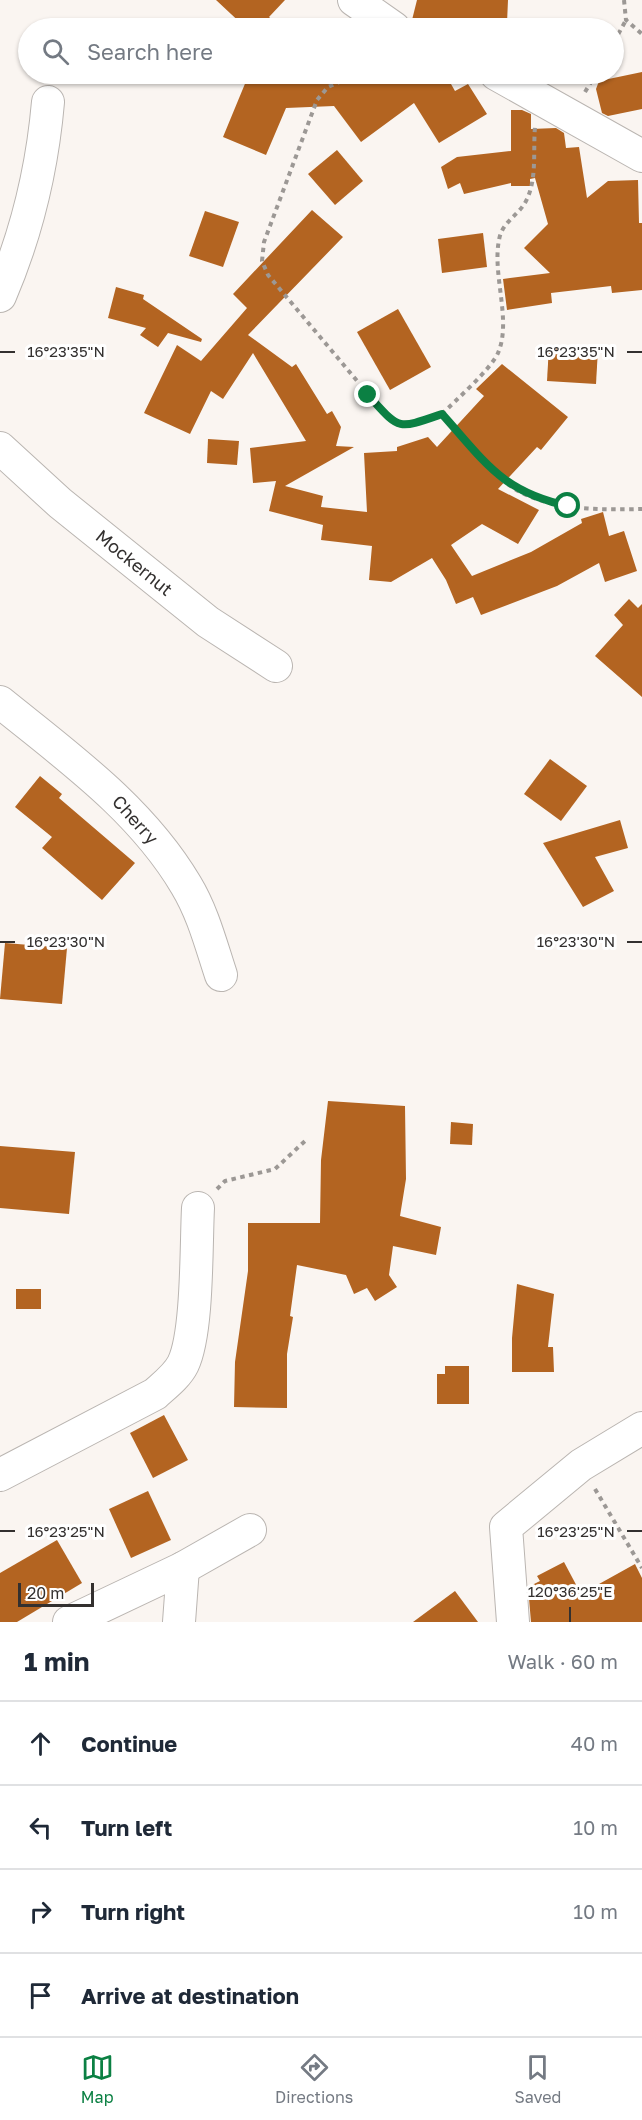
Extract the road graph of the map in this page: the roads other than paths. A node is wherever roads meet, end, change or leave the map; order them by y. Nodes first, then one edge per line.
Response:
1 (354, 0) edge
2 (380, 18) edge
3 (516, 84) edge
4 (48, 102) dead end
5 (642, 156) edge
6 (0, 296) edge
7 (0, 448) edge
8 (276, 666) dead end
9 (0, 702) edge
10 (220, 975) dead end
11 (198, 1208) road end
12 (642, 1428) edge
13 (0, 1475) edge
14 (250, 1530) dead end
15 (183, 1568) junction
16 (69, 1622) edge
17 (179, 1622) edge
18 (513, 1622) edge

1 - 2 street
3 - 5 street
4 - 6 street
7 - 8 street, Mockernut
9 - 10 street, Cherry
11 - 13 street
12 - 18 street
14 - 15 street
15 - 16 street
15 - 17 street

